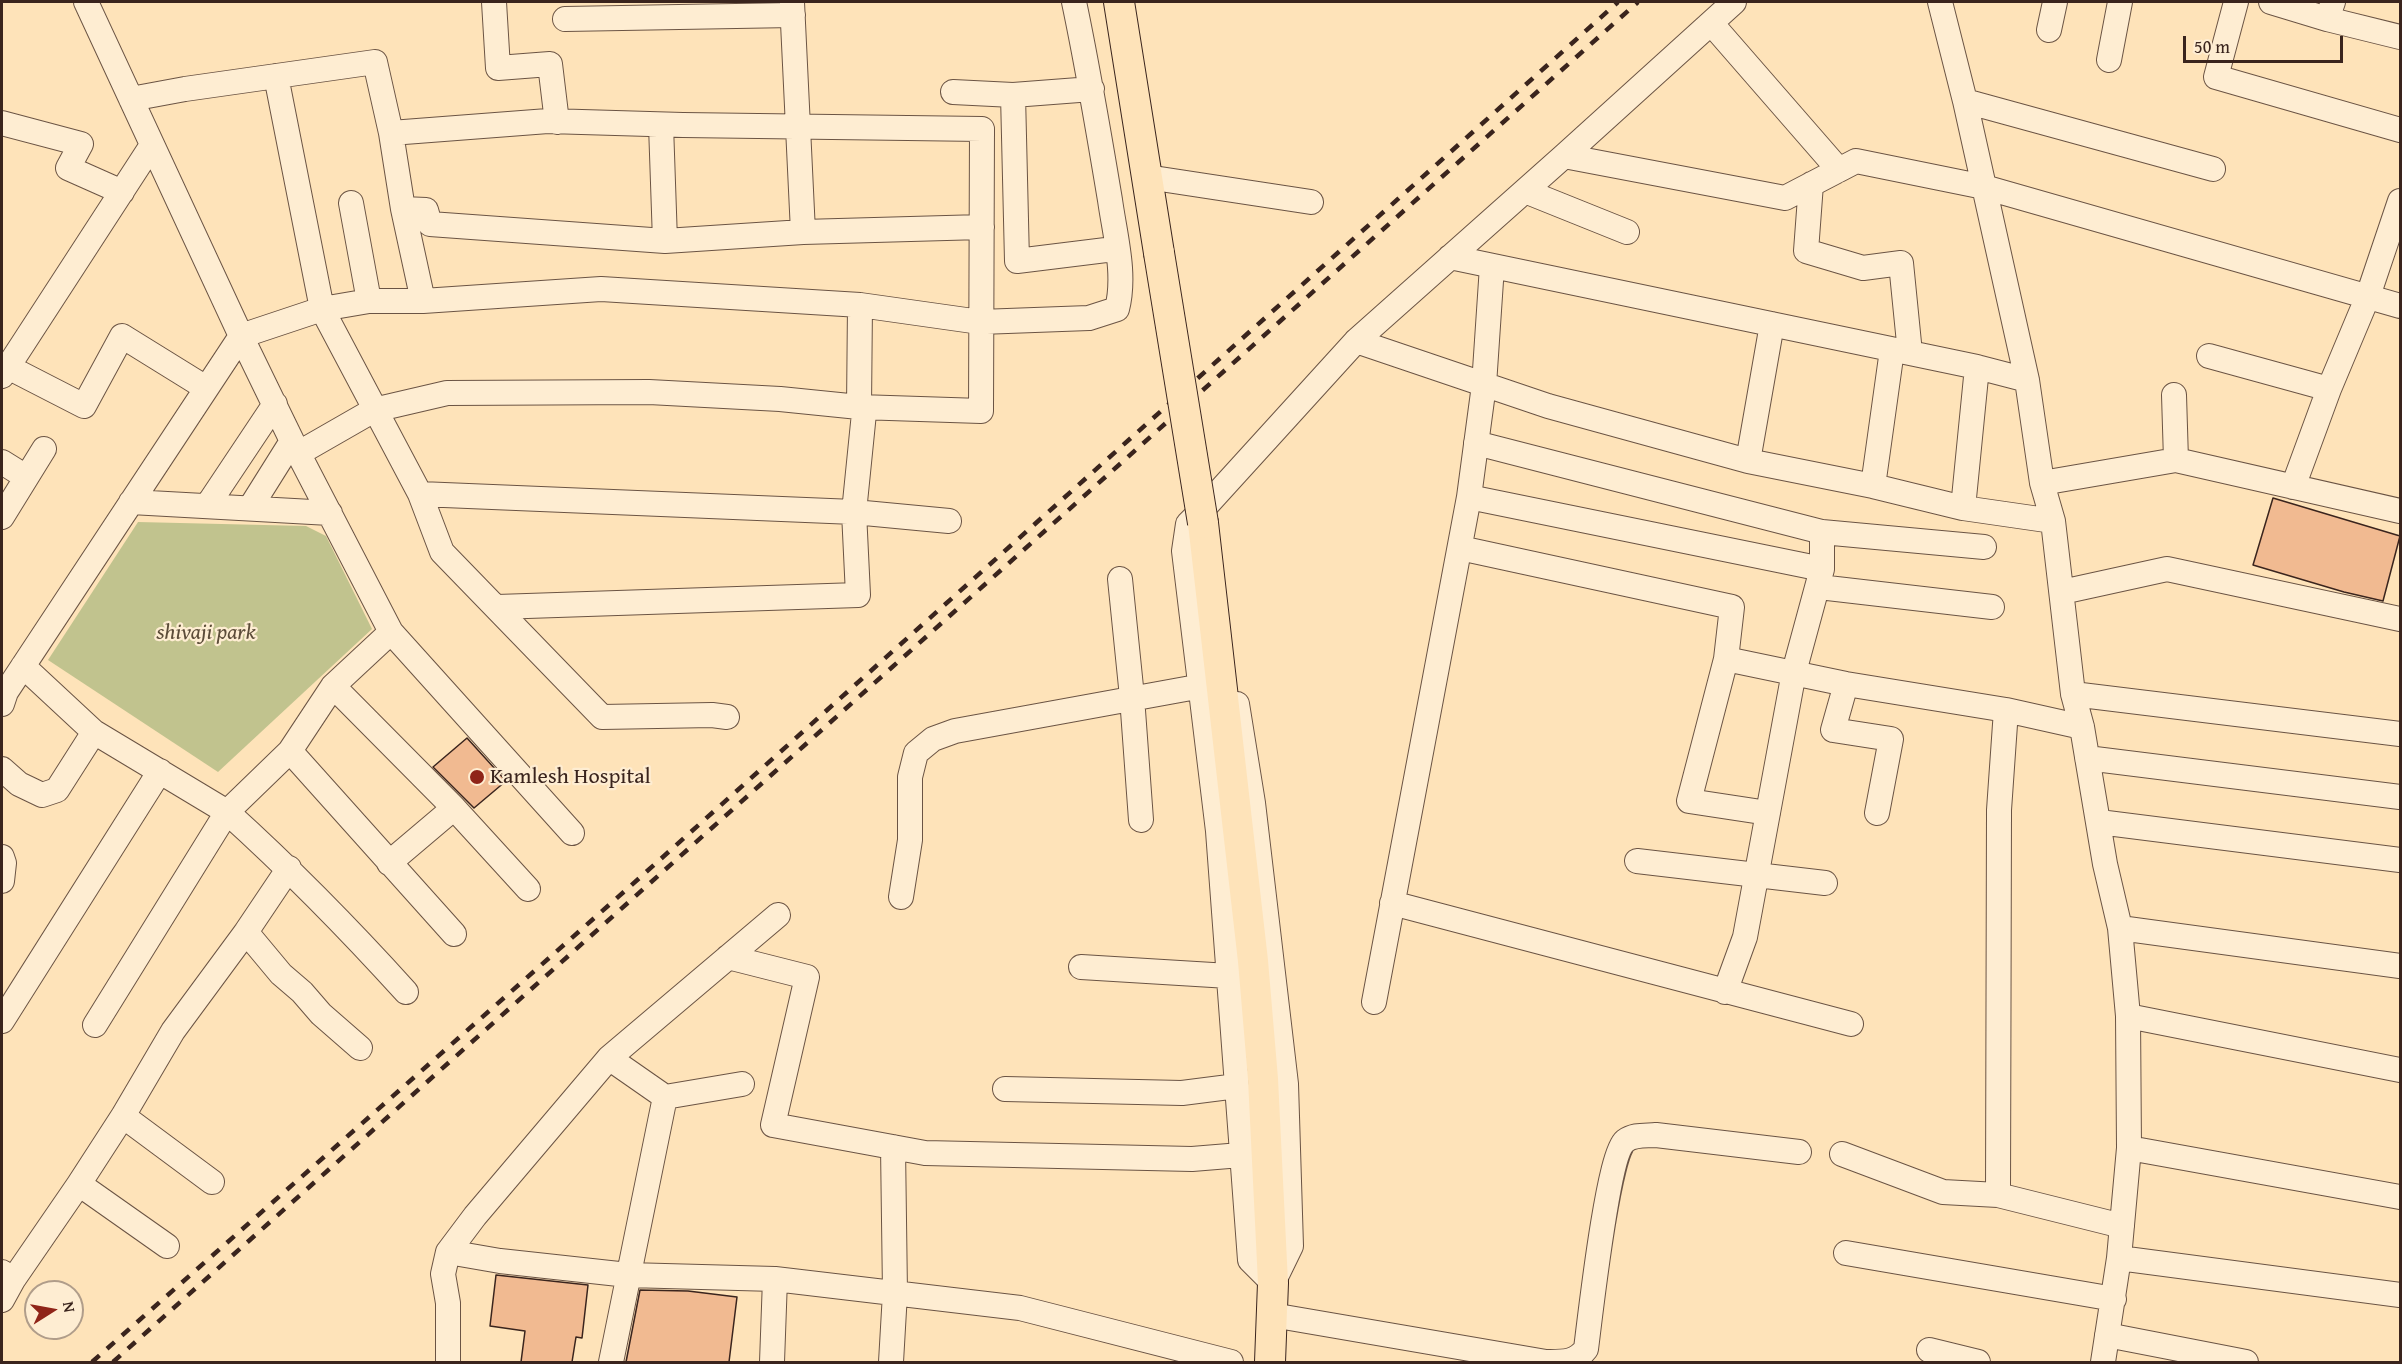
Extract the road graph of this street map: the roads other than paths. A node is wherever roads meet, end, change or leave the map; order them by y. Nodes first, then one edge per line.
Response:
1 (494, 2) edge
2 (1074, 2) edge
3 (1119, 2) edge
4 (1734, 2) edge
5 (1940, 2) edge
6 (2055, 2) edge
7 (2120, 2) edge
8 (2236, 2) edge
9 (2271, 2) edge
10 (94, 3) edge
11 (792, 8) edge
12 (2330, 10) edge
13 (565, 19) dead end
14 (1711, 23) junction
15 (2049, 30) dead end
16 (2400, 38) edge
17 (2109, 60) dead end
18 (276, 76) junction
19 (1092, 89) junction
20 (952, 92) dead end
21 (1013, 95) junction
22 (131, 99) junction
23 (1965, 101) junction
24 (557, 122) junction
25 (2, 123) edge
26 (661, 125) junction
27 (797, 127) junction
28 (2400, 130) edge
29 (391, 133) junction
30 (152, 145) junction
31 (1564, 156) junction
32 (2212, 169) dead end
33 (1839, 170) junction
34 (1147, 177) junction
35 (1811, 184) junction
36 (1984, 187) junction
37 (1525, 191) junction
38 (122, 192) junction
39 (2400, 201) edge
40 (1311, 202) dead end
41 (351, 203) dead end
42 (402, 209) junction
43 (982, 227) junction
44 (803, 232) junction
45 (1627, 232) dead end
46 (665, 241) junction
47 (1118, 251) junction
48 (1450, 257) junction
49 (1492, 266) junction
50 (2368, 296) junction
51 (369, 301) junction
52 (423, 301) junction
53 (860, 305) junction
54 (2400, 306) edge
55 (322, 309) junction
56 (980, 322) junction
57 (1772, 324) junction
58 (241, 336) junction
59 (1356, 341) junction
60 (1901, 352) junction
61 (2209, 356) dead end
62 (1977, 367) junction
63 (4, 372) edge
64 (2026, 380) junction
65 (1484, 385) junction
66 (206, 388) junction
67 (2329, 388) junction
68 (2174, 395) dead end
69 (275, 404) junction
70 (859, 407) junction
71 (374, 410) junction
72 (1476, 443) junction
73 (295, 447) junction
74 (44, 449) dead end
75 (2176, 460) junction
76 (1748, 461) junction
77 (2, 462) edge
78 (26, 477) junction
79 (2042, 483) junction
80 (1873, 486) junction
81 (2293, 487) junction
82 (420, 494) junction
83 (1469, 497) junction
84 (131, 502) junction
85 (207, 506) junction
86 (250, 508) junction
87 (1963, 508) junction
88 (2400, 511) edge
89 (330, 513) junction
90 (854, 513) junction
91 (1204, 515) junction
92 (2, 517) edge
93 (949, 521) dead end
94 (2053, 521) junction
95 (1822, 532) junction
96 (1984, 547) dead end
97 (1460, 548) junction
98 (1820, 578) junction
99 (1120, 579) dead end
100 (2062, 592) junction
101 (497, 607) junction
102 (1992, 607) dead end
103 (2400, 619) edge
104 (391, 632) junction
105 (1726, 659) junction
106 (23, 666) junction
107 (1794, 672) junction
108 (1846, 684) junction
109 (333, 686) junction
110 (1202, 686) junction
111 (2073, 694) junction
112 (3, 695) edge
113 (1132, 697) junction
114 (2006, 710) junction
115 (727, 717) dead end
116 (2082, 728) junction
117 (94, 732) junction
118 (2400, 734) edge
119 (290, 751) junction
120 (2087, 758) junction
121 (2, 769) edge
122 (160, 771) junction
123 (2400, 797) edge
124 (454, 807) junction
125 (227, 812) junction
126 (1768, 813) junction
127 (1877, 813) dead end
128 (1141, 820) dead end
129 (2099, 822) junction
130 (572, 833) dead end
131 (2, 857) edge
132 (2400, 860) edge
133 (1637, 861) dead end
134 (389, 863) junction
135 (289, 868) junction
136 (1757, 874) junction
137 (2, 881) edge
138 (1825, 883) dead end
139 (528, 889) dead end
140 (901, 897) dead end
141 (1392, 903) junction
142 (778, 915) dead end
143 (2120, 928) junction
144 (246, 932) junction
145 (453, 934) dead end
146 (728, 957) junction
147 (2400, 966) edge
148 (1081, 967) dead end
149 (1229, 976) junction
150 (406, 992) dead end
151 (1725, 992) junction
152 (1374, 1002) dead end
153 (2128, 1017) junction
154 (2, 1021) edge
155 (1851, 1024) dead end
156 (95, 1026) dead end
157 (360, 1048) dead end
158 (609, 1058) junction
159 (2400, 1067) edge
160 (742, 1084) dead end
161 (1237, 1086) junction
162 (1005, 1089) dead end
163 (664, 1097) junction
164 (123, 1116) junction
165 (893, 1147) junction
166 (2129, 1148) junction
167 (1799, 1152) dead end
168 (1842, 1154) dead end
169 (1241, 1155) junction
170 (212, 1182) dead end
171 (79, 1184) junction
172 (1998, 1195) junction
173 (2400, 1197) edge
174 (2122, 1226) junction
175 (167, 1245) dead end
176 (448, 1252) junction
177 (1846, 1253) dead end
178 (2119, 1258) junction
179 (628, 1275) junction
180 (774, 1279) junction
181 (1273, 1283) junction
182 (5, 1284) edge
183 (895, 1293) junction
184 (2400, 1295) edge
185 (2114, 1299) junction
186 (1272, 1315) junction
187 (2107, 1335) junction
188 (1929, 1350) dead end
189 (448, 1362) edge
190 (611, 1362) edge
191 (772, 1362) edge
192 (891, 1362) edge
193 (1231, 1362) edge
194 (1270, 1362) edge
195 (1978, 1362) edge
196 (2103, 1362) edge
197 (2246, 1362) edge

1 - 24 street
2 - 19 street
3 - 34 main road
4 - 14 street
5 - 23 street
6 - 15 street
7 - 17 street
8 - 28 street
9 - 12 street
10 - 22 street
11 - 13 street
11 - 27 street
12 - 16 street
14 - 31 street
14 - 33 street
18 - 22 street
18 - 29 street
18 - 55 street
19 - 21 street
19 - 47 street
20 - 21 street
21 - 47 street
22 - 30 street
23 - 32 street
23 - 36 street
24 - 26 street
24 - 29 street
25 - 38 street
26 - 27 street
26 - 46 street
27 - 43 street
27 - 44 street
29 - 42 street
30 - 38 street
30 - 58 street
31 - 35 street
31 - 37 street
33 - 35 street
33 - 36 street
34 - 40 street
34 - 91 main road, bridge
35 - 60 street
36 - 50 street
36 - 64 street
37 - 45 street
37 - 48 street
38 - 63 street
39 - 50 street
41 - 51 street
42 - 46 street
42 - 52 street
43 - 44 street
43 - 56 street
44 - 46 street
47 - 56 street
48 - 49 street
48 - 59 street
49 - 57 street
49 - 65 street
50 - 54 street
50 - 67 street
51 - 52 street
51 - 55 street
52 - 53 street
53 - 56 street
53 - 70 street
55 - 58 street
55 - 71 street
56 - 70 street
57 - 60 street
57 - 76 street
58 - 66 street
58 - 69 street
59 - 65 street
59 - 91 street
60 - 62 street
60 - 80 street
61 - 67 street
62 - 64 street
62 - 87 street
63 - 66 street
64 - 79 street
65 - 72 street
65 - 76 street
66 - 84 street
67 - 81 street
68 - 75 street
69 - 73 street
69 - 85 street
70 - 71 street
70 - 90 street
71 - 73 street
71 - 82 street
72 - 83 street
72 - 95 street
73 - 86 street
73 - 89 street
74 - 78 street
75 - 79 street
75 - 81 street
76 - 80 street
77 - 78 street
78 - 92 street
79 - 94 street
80 - 87 street
81 - 88 street
82 - 90 street
82 - 101 street
83 - 97 street
83 - 98 street
84 - 85 street
84 - 106 street
85 - 86 street
86 - 89 street
87 - 94 street
89 - 104 street
90 - 93 street
90 - 101 street
91 - 110 street
91 - 181 main road
94 - 100 street
95 - 96 street
95 - 98 street
97 - 105 street
97 - 141 street
98 - 102 street
98 - 107 street
99 - 113 street
100 - 103 street
100 - 111 street
101 - 115 street
104 - 109 street
104 - 130 street
105 - 107 street
105 - 126 street
106 - 112 street
106 - 117 street
107 - 108 street
107 - 126 street
108 - 114 street
108 - 127 street
109 - 119 street
109 - 124 street
110 - 113 street
110 - 149 street
111 - 116 street
111 - 118 street
113 - 128 street
113 - 140 street
114 - 116 street
114 - 172 street
116 - 120 street
117 - 121 street
117 - 122 street
119 - 125 street
119 - 134 street
120 - 123 street
120 - 129 street
122 - 125 street
122 - 154 street
124 - 134 street
124 - 139 street
125 - 135 street
125 - 156 street
126 - 136 street
129 - 132 street
129 - 143 street
131 - 137 street
133 - 136 street
134 - 145 street
135 - 144 street
135 - 150 street
136 - 138 street
136 - 151 street
141 - 151 street
141 - 152 street
142 - 146 street
143 - 147 street
143 - 153 street
144 - 157 street
144 - 164 street
146 - 158 street
146 - 165 street
148 - 149 street
149 - 161 street
151 - 155 street
153 - 159 street
153 - 166 street
158 - 163 street
158 - 176 street
160 - 163 street
161 - 162 street
161 - 169 street
163 - 179 street
164 - 170 street
164 - 171 street
165 - 169 street
165 - 183 street
166 - 173 street
166 - 174 street
167 - 186 street
168 - 172 street
169 - 181 street
171 - 175 street
171 - 182 street
172 - 174 street
174 - 178 street
176 - 179 street
176 - 189 street
177 - 185 street
178 - 184 street
178 - 185 street
179 - 180 street
179 - 190 street
180 - 183 street
180 - 191 street
181 - 186 main road
183 - 192 street
183 - 193 street
185 - 187 street
186 - 194 main road
187 - 196 street
187 - 197 street
188 - 195 street

